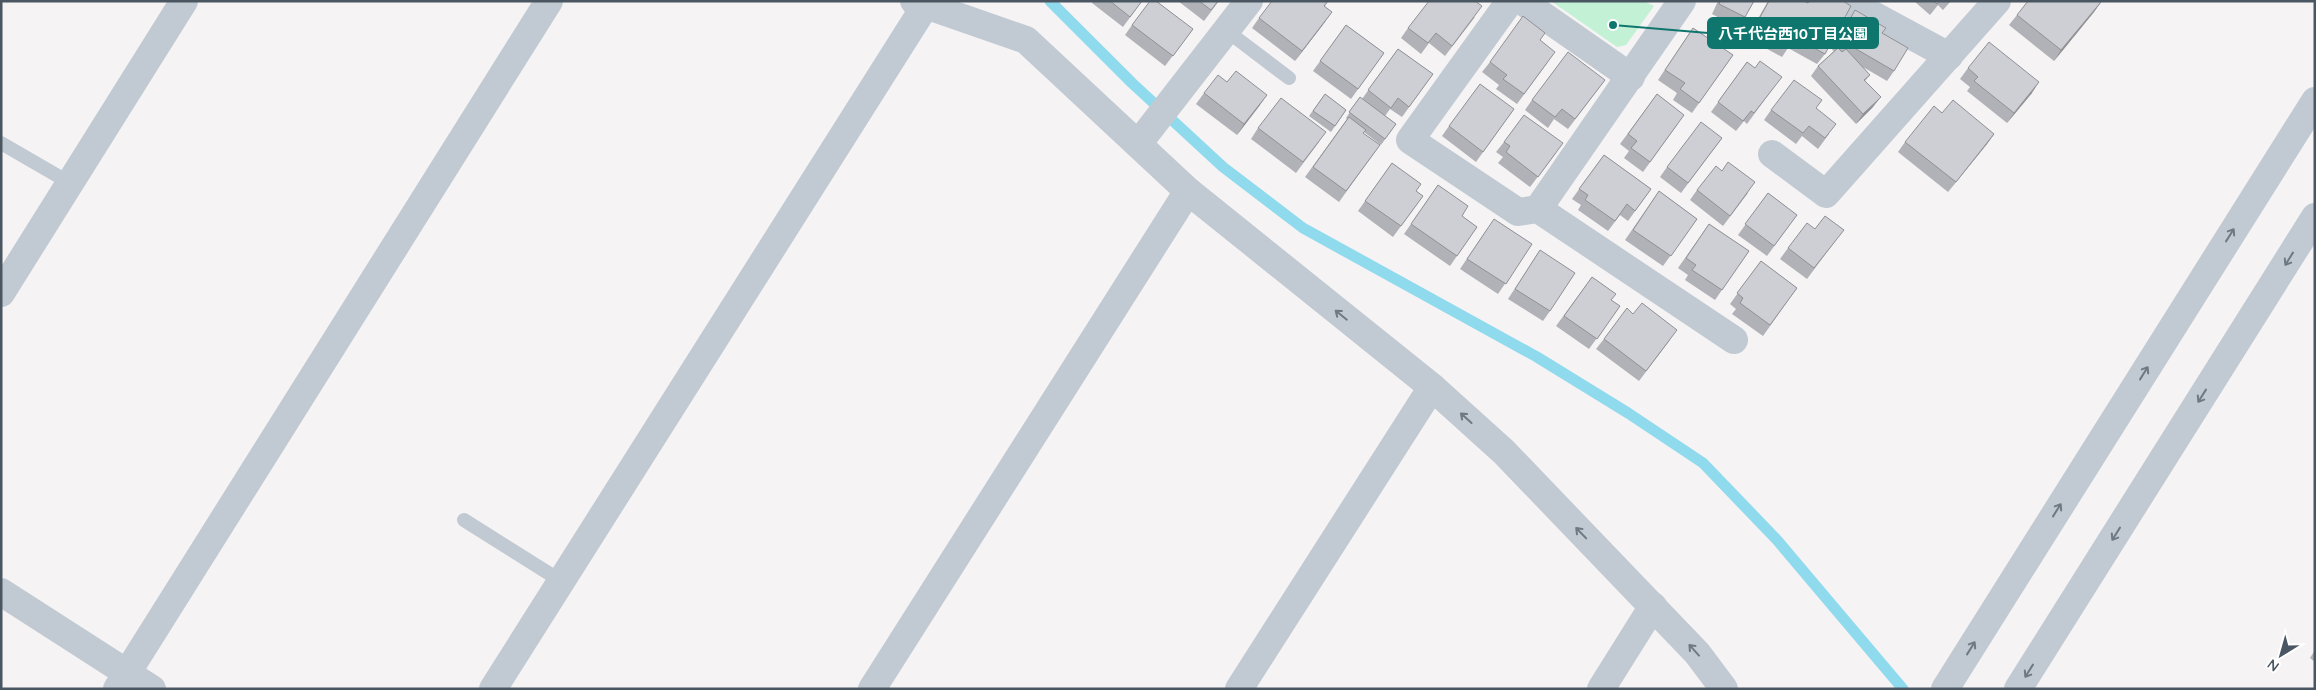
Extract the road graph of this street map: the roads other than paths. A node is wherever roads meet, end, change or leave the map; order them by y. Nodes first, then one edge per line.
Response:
1 (184, 1) edge
2 (549, 1) edge
3 (1249, 1) edge
4 (1510, 1) edge
5 (1522, 1) edge
6 (1682, 1) edge
7 (1847, 1) edge
8 (1997, 1) edge
9 (919, 4) edge
10 (1227, 31) junction
11 (1949, 56) junction
12 (1631, 77) junction
13 (1289, 78) dead end
14 (2315, 101) edge
15 (1144, 137) junction
16 (1, 143) edge
17 (1772, 154) dead end
18 (70, 183) junction
19 (1188, 191) junction
20 (1538, 209) junction
21 (2315, 217) edge
22 (1, 293) edge
23 (1734, 340) dead end
24 (1432, 387) junction
25 (464, 520) dead end
26 (561, 581) junction
27 (1, 592) edge
28 (1653, 606) junction
29 (122, 681) edge
30 (152, 689) edge
31 (493, 689) edge
32 (872, 689) edge
33 (1239, 689) edge
34 (1601, 689) edge
35 (1724, 689) edge
36 (1945, 689) edge
37 (2018, 689) edge

1 - 18 street
2 - 29 street
3 - 10 street
4 - 20 street
5 - 12 street
6 - 12 street
7 - 11 street
8 - 11 street
9 - 15 street
9 - 26 street
10 - 13 lane
10 - 15 street
11 - 17 street
12 - 20 street
36 -> 14 street
15 - 19 street
16 - 18 lane
18 - 22 street
24 -> 19 street
19 - 32 street
20 - 23 street
21 -> 37 street
28 -> 24 street
24 - 33 street
25 - 26 lane
26 - 31 street
27 - 29 street
28 - 34 street
35 -> 28 street
29 - 30 street

